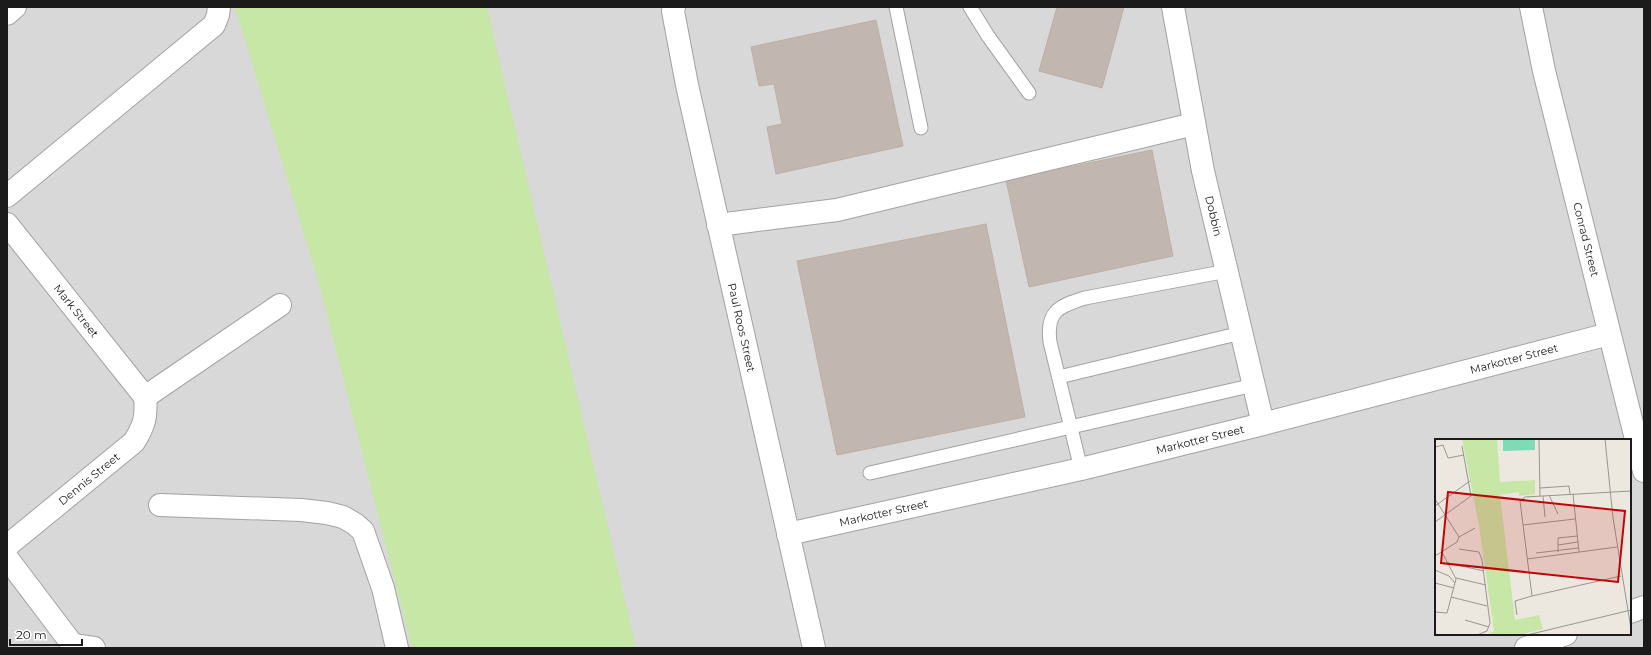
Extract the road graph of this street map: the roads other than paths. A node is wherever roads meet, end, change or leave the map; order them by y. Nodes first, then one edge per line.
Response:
1 (15, 7) edge
2 (219, 7) edge
3 (674, 7) edge
4 (896, 7) edge
5 (970, 7) edge
6 (1173, 7) edge
7 (1531, 7) edge
8 (7, 14) edge
9 (1029, 93) dead end
10 (1194, 124) junction
11 (920, 128) dead end
12 (7, 196) edge
13 (7, 224) edge
14 (718, 225) junction
15 (1227, 271) junction
16 (280, 305) dead end
17 (1242, 333) junction
18 (1609, 334) junction
19 (1059, 377) junction
20 (1254, 385) junction
21 (145, 397) junction
22 (1263, 424) junction
23 (1071, 428) junction
24 (1081, 469) junction
25 (1644, 471) edge
26 (870, 473) dead end
27 (160, 505) dead end
28 (788, 534) junction
29 (7, 546) edge
30 (7, 558) edge
31 (1644, 607) edge
32 (1631, 612) edge
33 (1563, 635) edge
34 (74, 647) edge
35 (94, 648) edge
36 (397, 648) edge
37 (814, 648) edge
38 (1526, 648) edge

1 - 8 street
2 - 12 street
3 - 14 street, Paul Roos Street
4 - 11 lane
5 - 9 lane
6 - 10 street, Dobbin
7 - 18 street, Conrad Street
10 - 14 street
10 - 15 street, Dobbin
13 - 21 street, Mark Street
14 - 28 street, Paul Roos Street
15 - 17 street, Dobbin
15 - 19 lane
16 - 21 street
17 - 19 lane
17 - 20 street, Dobbin
18 - 22 street, Markotter Street
18 - 25 street, Conrad Street
19 - 23 lane
20 - 22 street, Dobbin
20 - 23 lane
21 - 29 street, Dennis Street
22 - 24 street, Markotter Street
23 - 24 lane
23 - 26 lane
24 - 28 street, Markotter Street
27 - 36 street
28 - 37 street, Paul Roos Street
30 - 34 street
31 - 32 street
33 - 38 street
34 - 35 street

